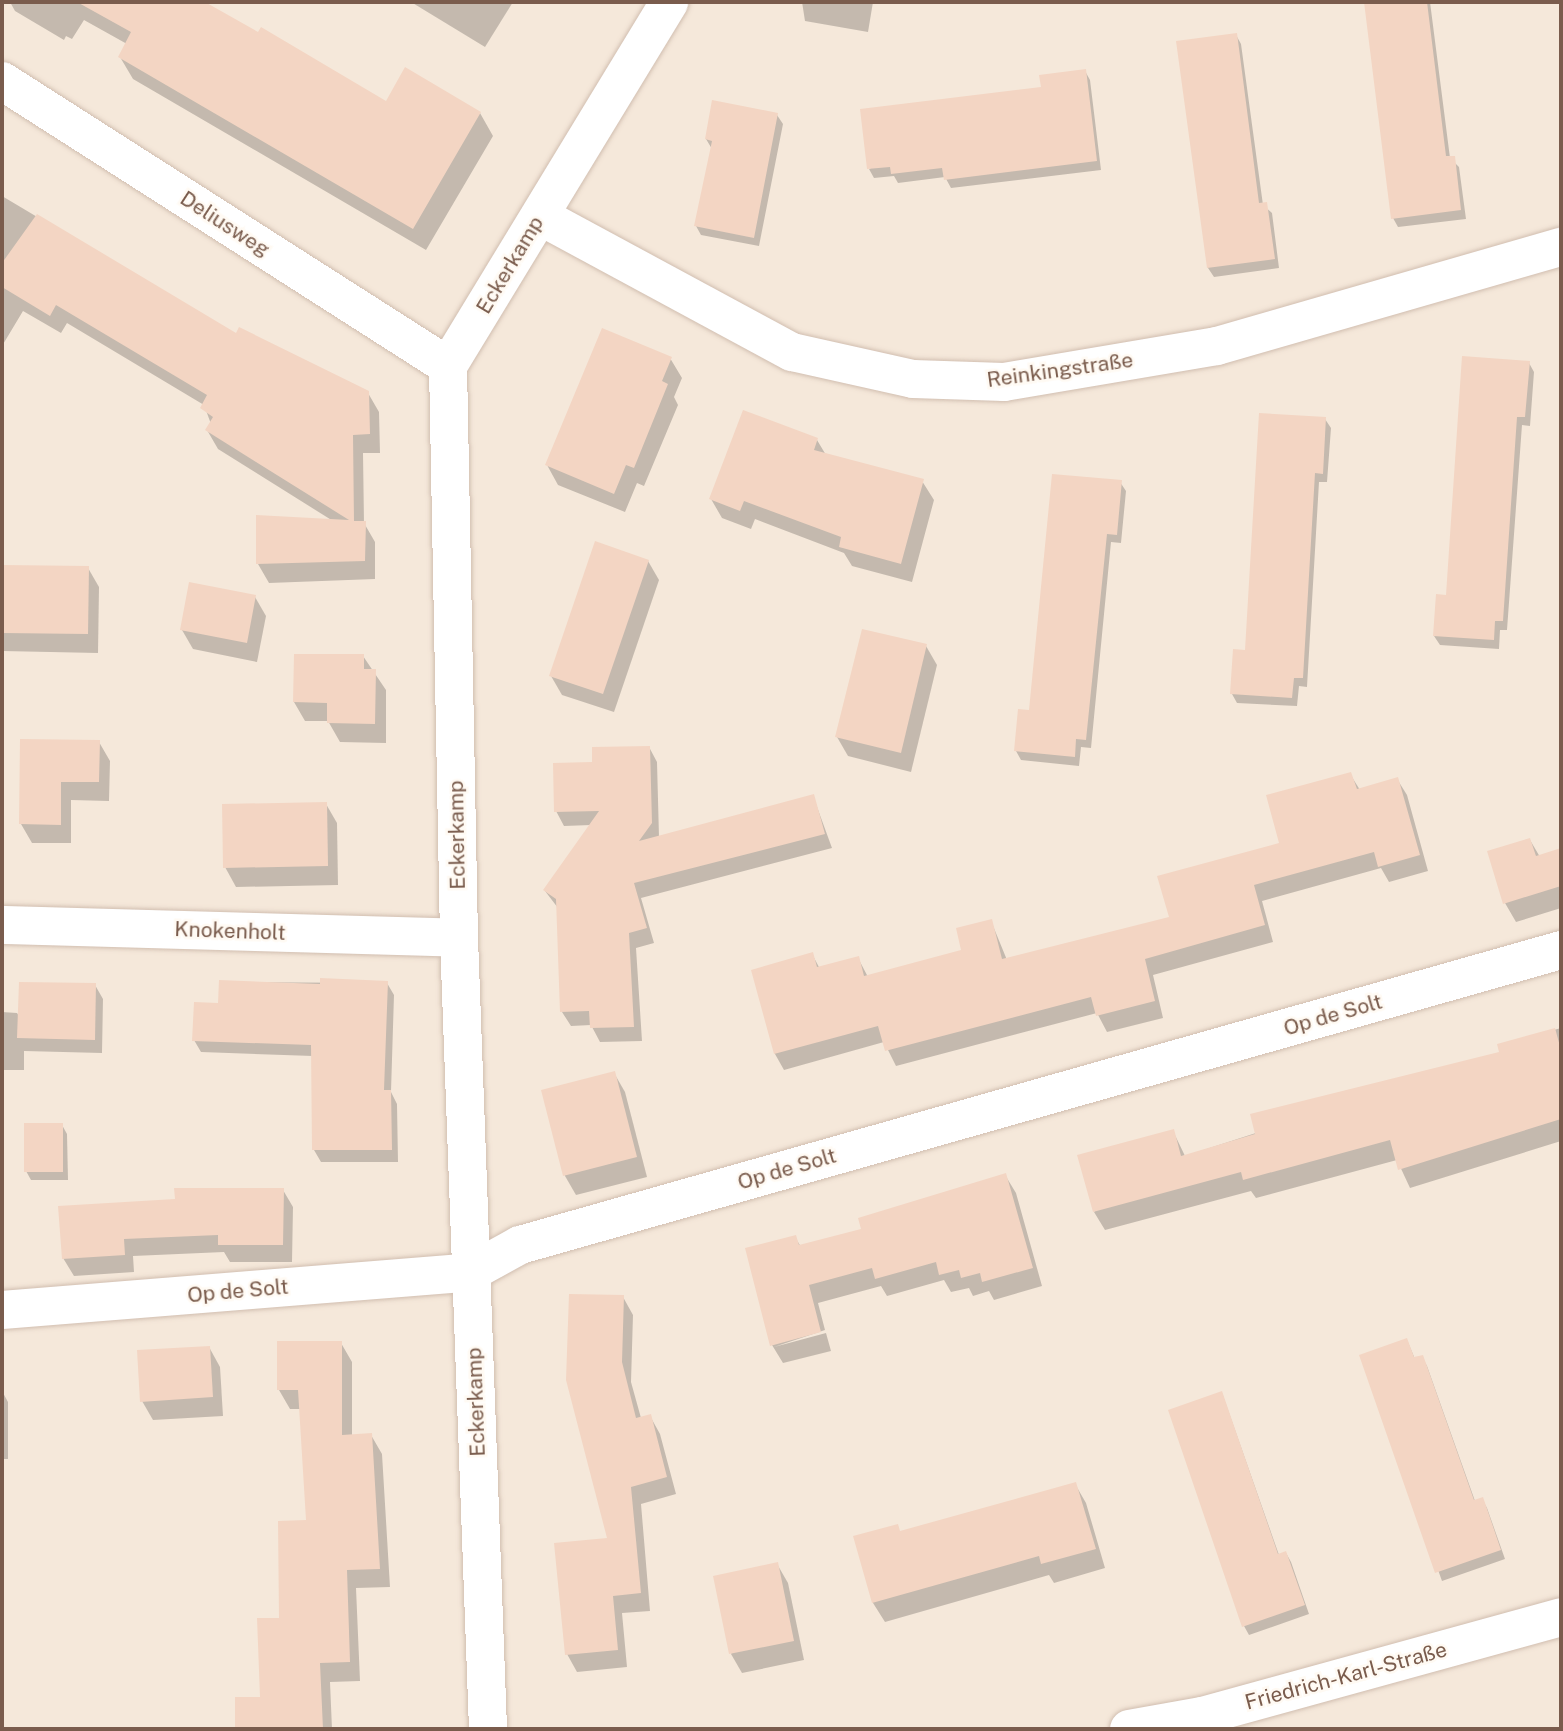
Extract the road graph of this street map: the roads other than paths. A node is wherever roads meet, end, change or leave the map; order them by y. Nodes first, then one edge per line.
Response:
1 (669, 2) edge
2 (2, 81) edge
3 (540, 216) junction
4 (1561, 247) edge
5 (448, 366) junction
6 (2, 925) edge
7 (459, 938) junction
8 (1561, 950) edge
9 (471, 1272) junction
10 (2, 1310) edge
11 (1561, 1617) edge
12 (488, 1729) edge
13 (1129, 1729) edge

1 - 3 street, Eckerkamp
2 - 5 street, Deliusweg
3 - 4 street, Reinkingstraße
3 - 5 street, Eckerkamp
5 - 7 street, Eckerkamp
6 - 7 street, Knokenholt
7 - 9 street, Eckerkamp
8 - 9 street, Op de Solt
9 - 10 street, Op de Solt
9 - 12 street, Eckerkamp
11 - 13 street, Friedrich-Karl-Straße

